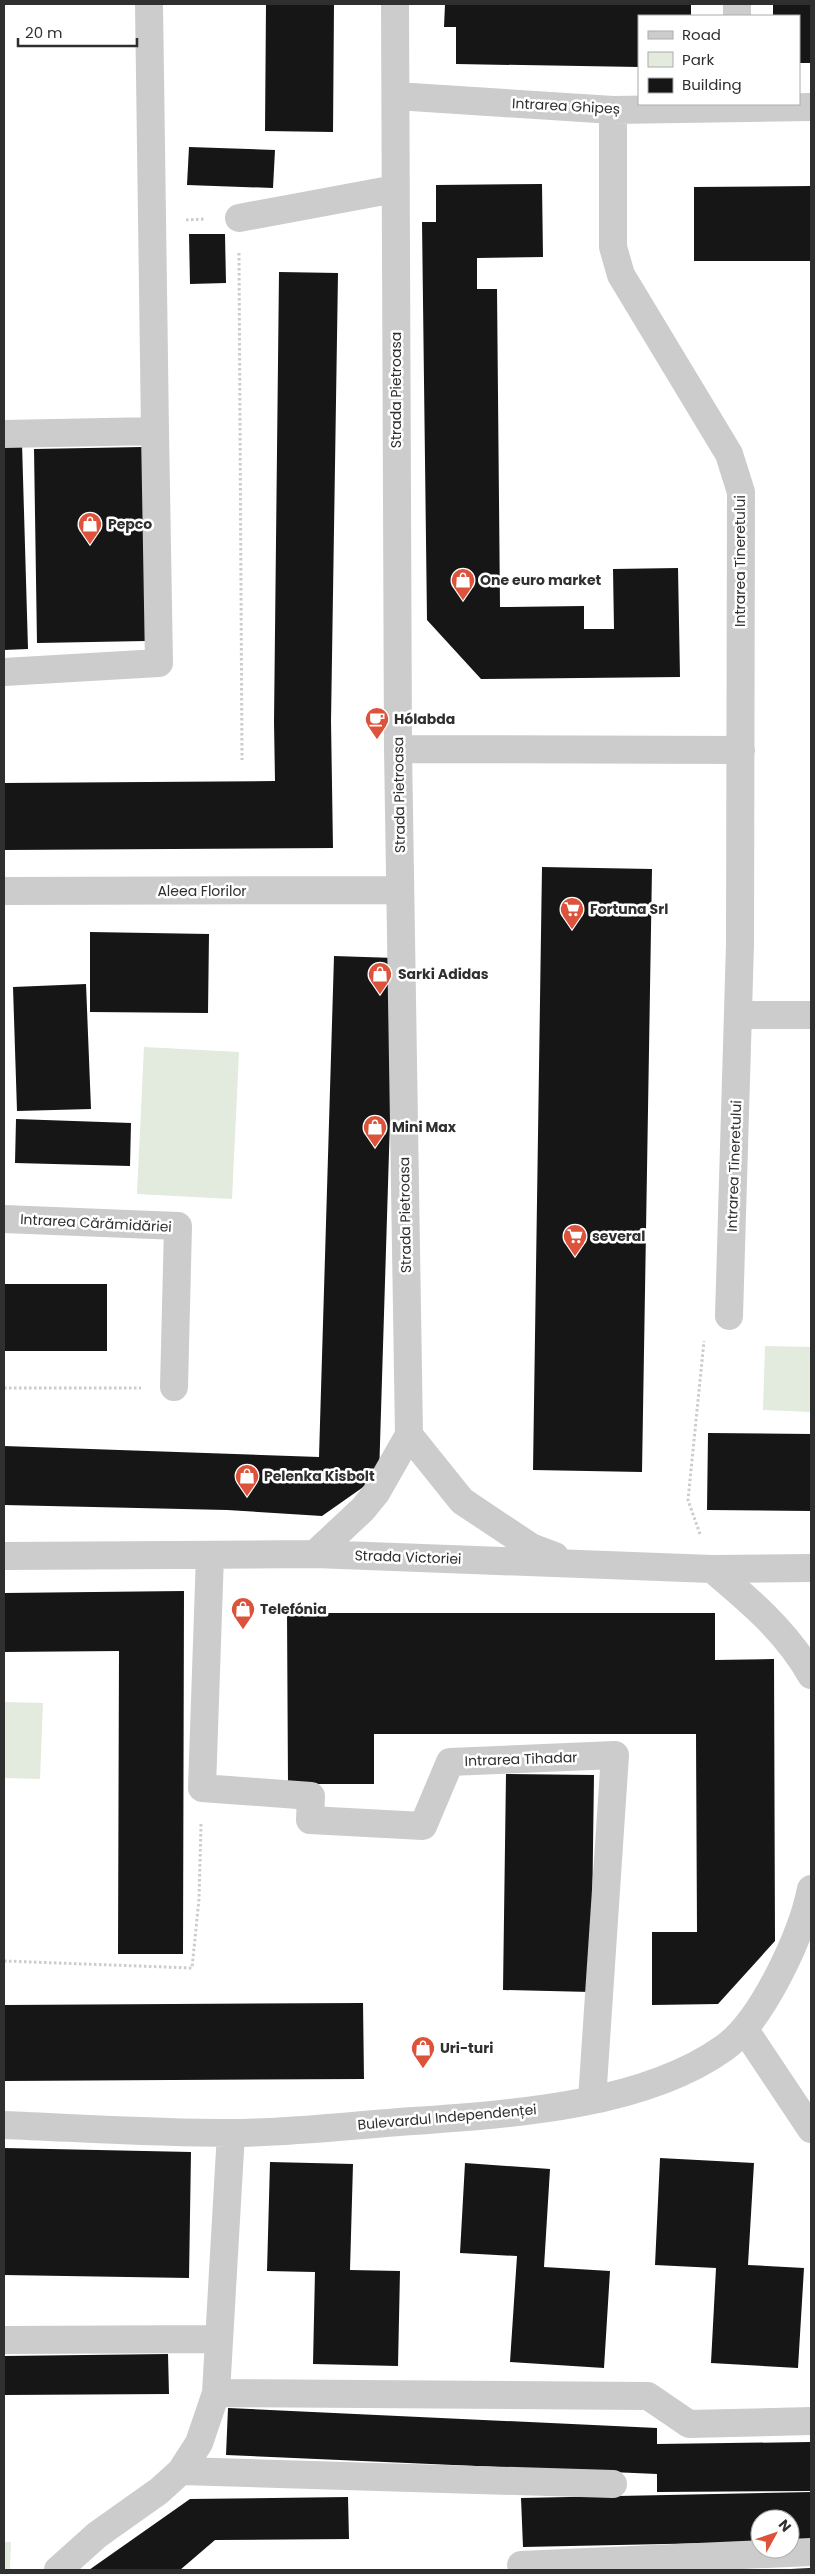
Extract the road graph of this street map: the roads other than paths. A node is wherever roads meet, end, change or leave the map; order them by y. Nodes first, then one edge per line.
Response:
1 (149, 4) edge
2 (396, 4) edge
3 (396, 96) junction
4 (735, 105) edge
5 (811, 106) edge
6 (613, 110) junction
7 (395, 189) junction
8 (239, 218) road end
9 (155, 431) junction
10 (4, 434) edge
11 (4, 672) edge
12 (398, 749) junction
13 (741, 750) junction
14 (400, 890) junction
15 (4, 891) edge
16 (738, 1015) junction
17 (811, 1015) edge
18 (4, 1219) edge
19 (729, 1316) road end
20 (174, 1387) road end
21 (409, 1436) junction
22 (315, 1554) junction
23 (210, 1555) junction
24 (4, 1556) edge
25 (574, 1563) junction
26 (811, 1568) edge
27 (712, 1569) junction
28 (811, 1675) edge
29 (811, 1889) edge
30 (745, 2030) junction
31 (592, 2100) junction
32 (4, 2125) edge
33 (811, 2129) edge
34 (231, 2133) junction
35 (218, 2339) junction
36 (4, 2340) edge
37 (216, 2393) junction
38 (811, 2421) edge
39 (181, 2471) junction
40 (613, 2484) dead end
41 (811, 2552) edge
42 (521, 2564) dead end
43 (58, 2570) edge

1 - 9 street
2 - 3 street, Strada Pietroasa
3 - 6 street, Intrarea Ghipeș
3 - 7 street, Strada Pietroasa
4 - 5 street, Intrarea Ghipeș
4 - 6 street, Intrarea Ghipeș
6 - 13 street, Intrarea Tineretului
7 - 8 street
7 - 12 street, Strada Pietroasa
9 - 10 street
9 - 11 street
12 - 13 street
12 - 14 street, Strada Pietroasa
13 - 16 street, Intrarea Tineretului
14 - 15 street, Aleea Florilor
14 - 21 street, Strada Pietroasa
16 - 17 street
16 - 19 street, Intrarea Tineretului
18 - 20 street, Intrarea Cărămidăriei
21 - 22 street
21 - 25 street
22 - 23 street, Strada Victoriei
22 - 25 street, Strada Victoriei
23 - 24 street, Strada Victoriei
23 - 31 street, Intrarea Tihadar
25 - 27 street, Strada Victoriei
26 - 27 street, Strada Victoriei
27 - 28 street
29 - 30 street, Bulevardul Independenței
30 - 31 street, Bulevardul Independenței
30 - 33 street
31 - 34 street, Bulevardul Independenței
32 - 34 street, Bulevardul Independenței
34 - 35 street
35 - 36 street
35 - 37 street
37 - 38 street
37 - 39 street
39 - 40 street
39 - 43 street
41 - 42 street

